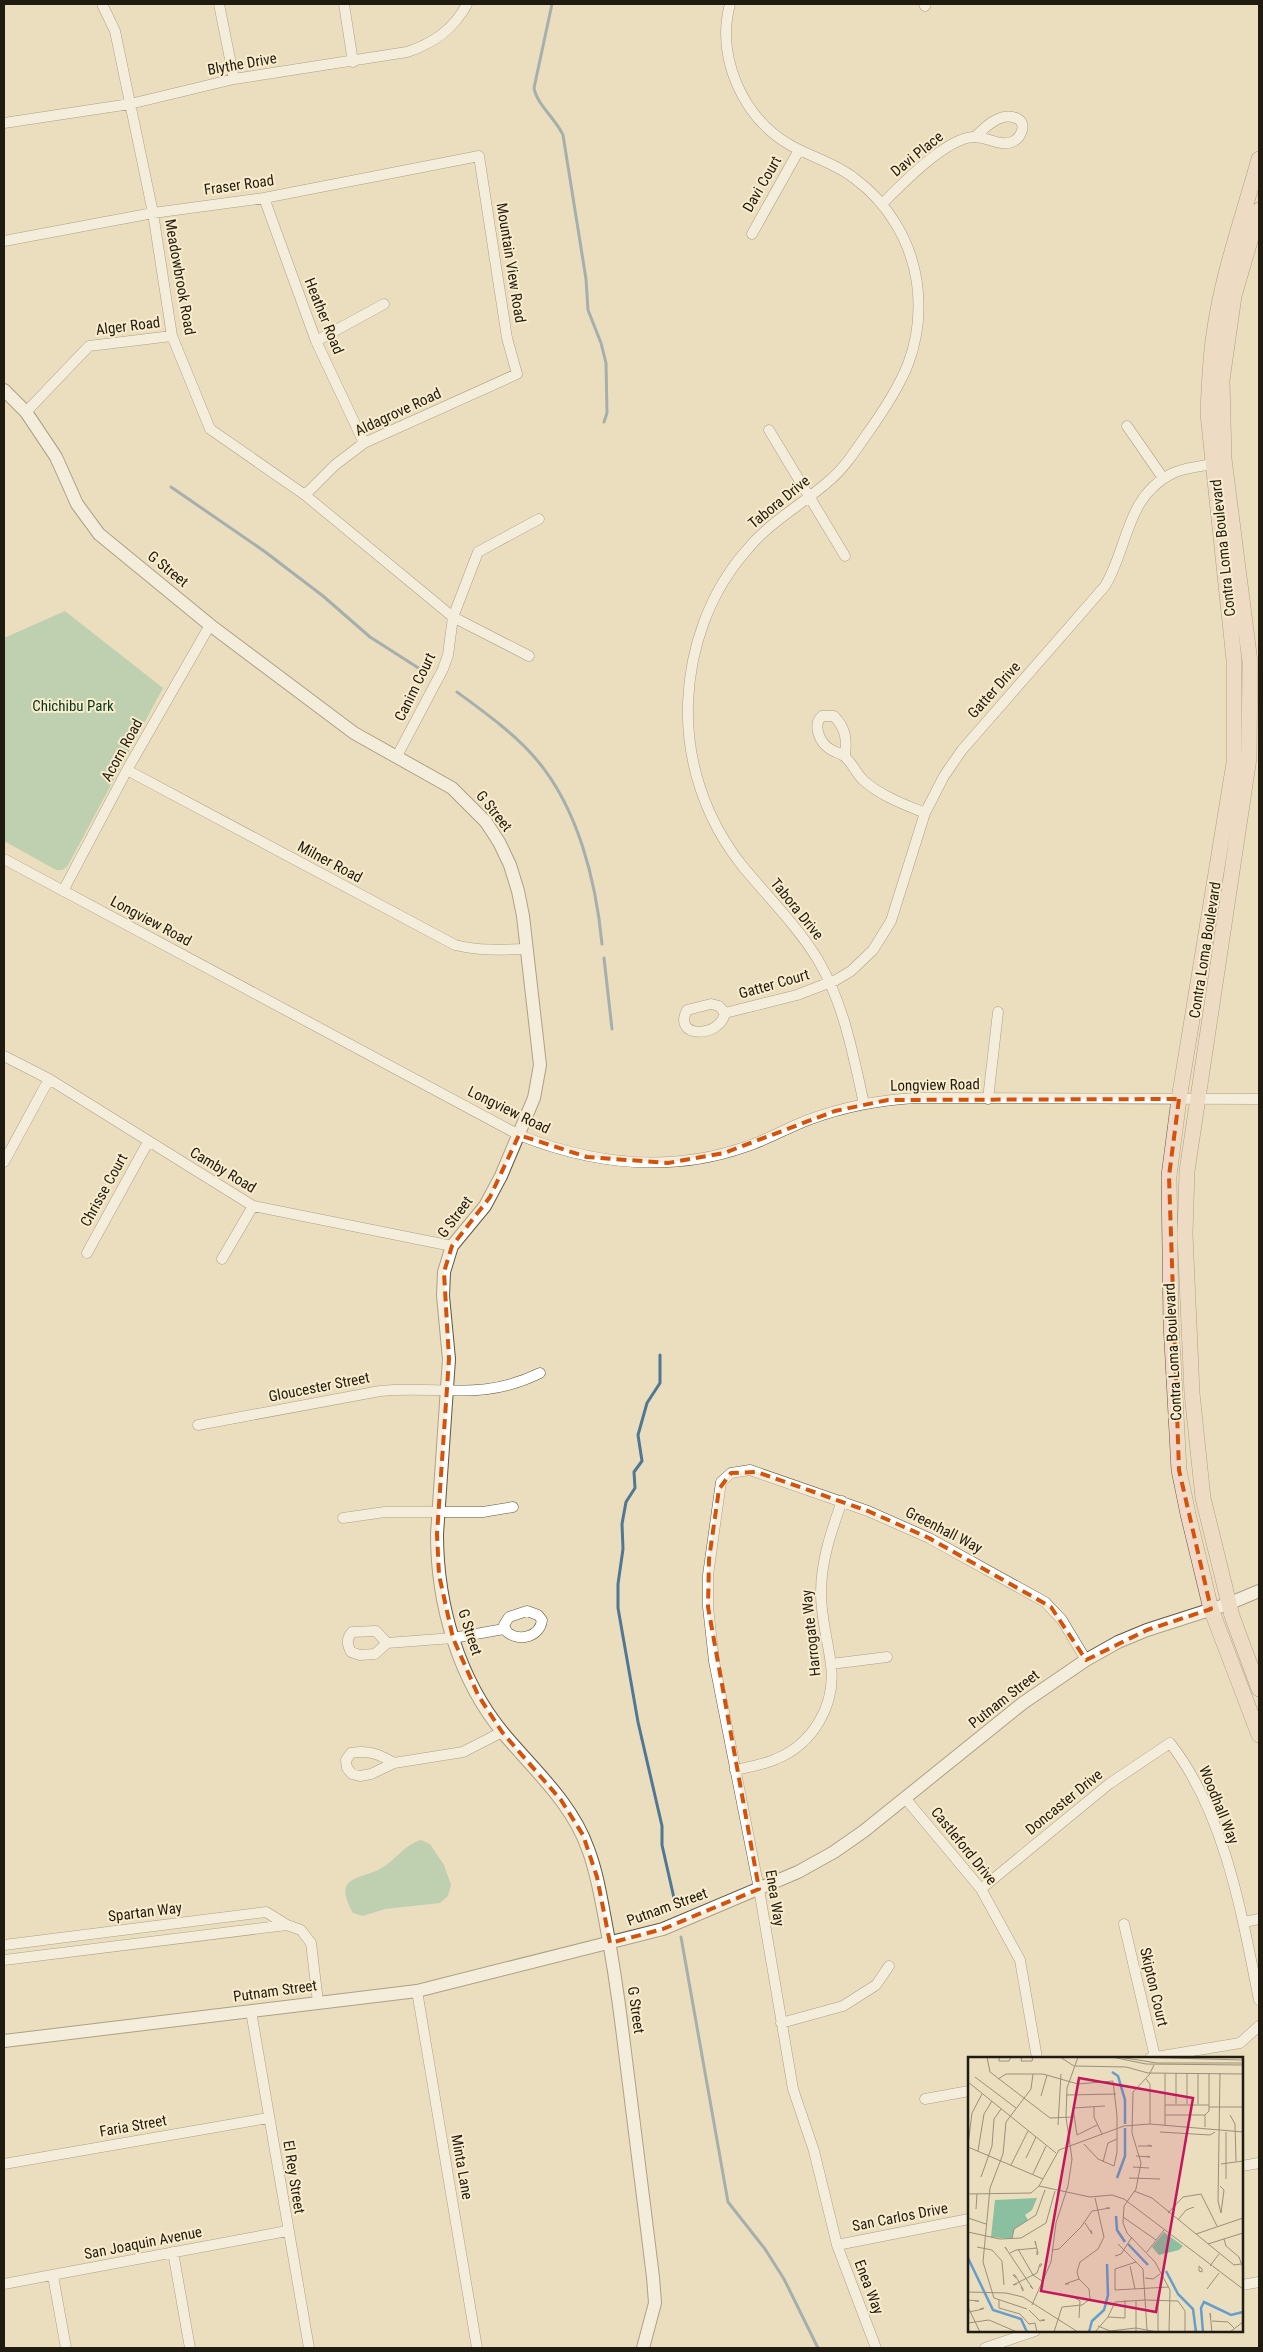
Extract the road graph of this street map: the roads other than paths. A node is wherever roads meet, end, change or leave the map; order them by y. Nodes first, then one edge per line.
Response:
1 (102, 4) edge
2 (219, 4) edge
3 (344, 4) edge
4 (467, 4) edge
5 (730, 4) edge
6 (353, 62) junction
7 (234, 79) junction
8 (130, 104) junction
9 (4, 123) edge
10 (975, 137) dead end
11 (799, 150) junction
12 (479, 156) joint
13 (1259, 159) edge
14 (264, 198) junction
15 (882, 204) junction
16 (1259, 210) edge
17 (153, 213) junction
18 (752, 234) dead end
19 (4, 241) edge
20 (384, 304) dead end
21 (172, 336) junction
22 (316, 341) junction
23 (517, 374) joint
24 (4, 390) edge
25 (26, 412) junction
26 (1127, 426) dead end
27 (769, 430) dead end
28 (364, 443) junction
29 (1219, 461) junction
30 (1163, 478) junction
31 (304, 495) junction
32 (808, 496) junction
33 (539, 519) dead end
34 (845, 556) dead end
35 (453, 617) junction
36 (210, 625) junction
37 (529, 656) dead end
38 (397, 756) junction
39 (845, 756) dead end
40 (127, 770) junction
41 (925, 813) junction
42 (4, 859) edge
43 (63, 891) junction
44 (527, 948) junction
45 (830, 982) junction
46 (998, 1012) dead end
47 (726, 1013) dead end
48 (4, 1056) edge
49 (49, 1079) junction
50 (988, 1099) junction
51 (1180, 1099) junction
52 (1199, 1099) junction
53 (1259, 1099) edge
54 (864, 1104) junction
55 (519, 1135) junction
56 (148, 1142) junction
57 (4, 1162) edge
58 (253, 1206) junction
59 (452, 1246) junction
60 (87, 1253) dead end
61 (222, 1258) dead end
62 (540, 1373) dead end
63 (448, 1392) junction
64 (198, 1426) dead end
65 (757, 1472) joint
66 (842, 1501) junction
67 (513, 1507) dead end
68 (438, 1512) junction
69 (342, 1518) dead end
70 (1259, 1591) edge
71 (1228, 1604) junction
72 (1211, 1609) junction
73 (504, 1629) dead end
74 (453, 1638) junction
75 (387, 1643) dead end
76 (887, 1657) dead end
77 (1086, 1660) junction
78 (831, 1664) junction
79 (1259, 1689) edge
80 (502, 1732) junction
81 (1259, 1736) edge
82 (1170, 1743) joint
83 (394, 1763) dead end
84 (735, 1770) junction
85 (906, 1798) junction
86 (759, 1889) junction
87 (981, 1889) junction
88 (1259, 1919) edge
89 (1244, 1922) junction
90 (287, 1924) junction
91 (1124, 1924) dead end
92 (610, 1943) junction
93 (4, 1945) edge
94 (4, 1960) edge
95 (889, 1966) dead end
96 (417, 1991) junction
97 (1259, 2000) edge
98 (318, 2002) junction
99 (251, 2011) junction
100 (781, 2023) junction
101 (1259, 2026) edge
102 (4, 2040) edge
103 (1037, 2057) edge
104 (1153, 2057) edge
105 (1159, 2057) edge
106 (968, 2091) edge
107 (925, 2099) dead end
108 (268, 2118) junction
109 (1259, 2163) edge
110 (4, 2164) edge
111 (1243, 2166) edge
112 (968, 2219) edge
113 (287, 2230) junction
114 (837, 2245) junction
115 (173, 2252) junction
116 (53, 2276) junction
117 (1259, 2282) edge
118 (4, 2284) edge
119 (1243, 2285) edge
120 (1032, 2332) edge
121 (66, 2348) edge
122 (190, 2348) edge
123 (309, 2348) edge
124 (477, 2348) edge
125 (643, 2348) edge
126 (876, 2348) edge
127 (985, 2348) edge

1 - 8 street, Meadowbrook Road
2 - 7 street
3 - 6 street
4 - 6 street, Blythe Drive
5 - 11 street, Tabora Drive
6 - 7 street, Blythe Drive
7 - 8 street, Blythe Drive
8 - 9 street, Blythe Drive
8 - 17 street, Meadowbrook Road
10 - 15 street, Davi Place
11 - 15 street, Tabora Drive
11 - 18 street, Davi Court
12 - 14 street, Fraser Road
12 - 23 street, Mountain View Road
13 - 29 main road, Contra Loma Boulevard
14 - 17 street, Fraser Road
14 - 22 street, Heather Road
15 - 32 street, Tabora Drive
16 - 29 main road, Contra Loma Boulevard
17 - 19 street, Fraser Road
17 - 21 street, Meadowbrook Road
20 - 22 street
21 - 25 street, Alger Road
21 - 31 street, Meadowbrook Road
22 - 28 street, Heather Road
23 - 28 street, Aldagrove Road
24 - 25 street, G Street
25 - 36 street, G Street
26 - 30 street
27 - 32 street
28 - 31 street, Aldagrove Road
29 - 30 street, Gatter Drive
29 - 51 main road, Contra Loma Boulevard
29 - 52 main road, Contra Loma Boulevard
30 - 41 street, Gatter Drive
31 - 35 street, Meadowbrook Road
32 - 34 street
32 - 45 street, Tabora Drive
33 - 35 street, Canim Court
35 - 37 street, Meadowbrook Road
35 - 38 street, Canim Court
36 - 38 street, G Street
36 - 40 street, Acorn Road
38 - 44 street, G Street
39 - 41 street
40 - 43 street, Acorn Road
40 - 44 street, Milner Road
41 - 45 street, Gatter Drive
42 - 43 street, Longview Road
43 - 55 street, Longview Road
44 - 55 street, G Street
45 - 47 street, Gatter Court
45 - 54 street, Tabora Drive
46 - 50 street
48 - 49 street, Camby Road
49 - 56 street, Camby Road
49 - 57 street
50 - 51 street, Longview Road
50 - 54 street, Longview Road
51 - 52 street, Longview Road
51 - 72 main road, Contra Loma Boulevard
52 - 53 street, Longview Road
52 - 71 main road, Contra Loma Boulevard
54 - 55 street, Longview Road
55 - 59 street, G Street
56 - 58 street, Camby Road
56 - 60 street, Chrisse Court
58 - 59 street, Camby Road
58 - 61 street
59 - 63 street, G Street
62 - 63 street, Gloucester Street
63 - 64 street, Gloucester Street
63 - 68 street, G Street
65 - 66 street, Greenhall Way
65 - 84 street, Enea Way
66 - 77 street, Greenhall Way
66 - 78 street, Harrogate Way
67 - 68 street
68 - 69 street
68 - 74 street, G Street
70 - 71 street, Putnam Street
71 - 72 street, Putnam Street
71 - 79 main road, Contra Loma Boulevard
72 - 77 street, Putnam Street
72 - 81 main road, Contra Loma Boulevard
73 - 74 street
74 - 75 street
74 - 80 street, G Street
76 - 78 street
77 - 85 street, Putnam Street
78 - 84 street, Harrogate Way
80 - 83 street
80 - 92 street, G Street
82 - 87 street, Doncaster Drive
82 - 89 street, Woodhall Way
84 - 86 street, Enea Way
85 - 86 street, Putnam Street
85 - 87 street, Castleford Drive
86 - 92 street, Putnam Street
86 - 100 street, Enea Way
87 - 103 street, Castleford Drive
88 - 89 street
89 - 97 street, Woodhall Way
90 - 93 street, Spartan Way
90 - 94 street, Spartan Way
90 - 98 street, Spartan Way
91 - 104 street, Skipton Court
92 - 96 street, Putnam Street
92 - 125 street, G Street
95 - 100 street
96 - 98 street, Putnam Street
96 - 124 street, Minta Lane
98 - 99 street, Putnam Street
99 - 102 street, Putnam Street
99 - 108 street, El Rey Street
100 - 114 street, Enea Way
101 - 105 street
106 - 107 street
108 - 110 street, Faria Street
108 - 113 street, El Rey Street
109 - 111 street
112 - 114 street, San Carlos Drive
113 - 115 street, San Joaquin Avenue
113 - 123 street, El Rey Street
114 - 126 street, Enea Way
115 - 116 street, San Joaquin Avenue
115 - 122 street
116 - 118 street, San Joaquin Avenue
116 - 121 street
117 - 119 street
120 - 127 street

